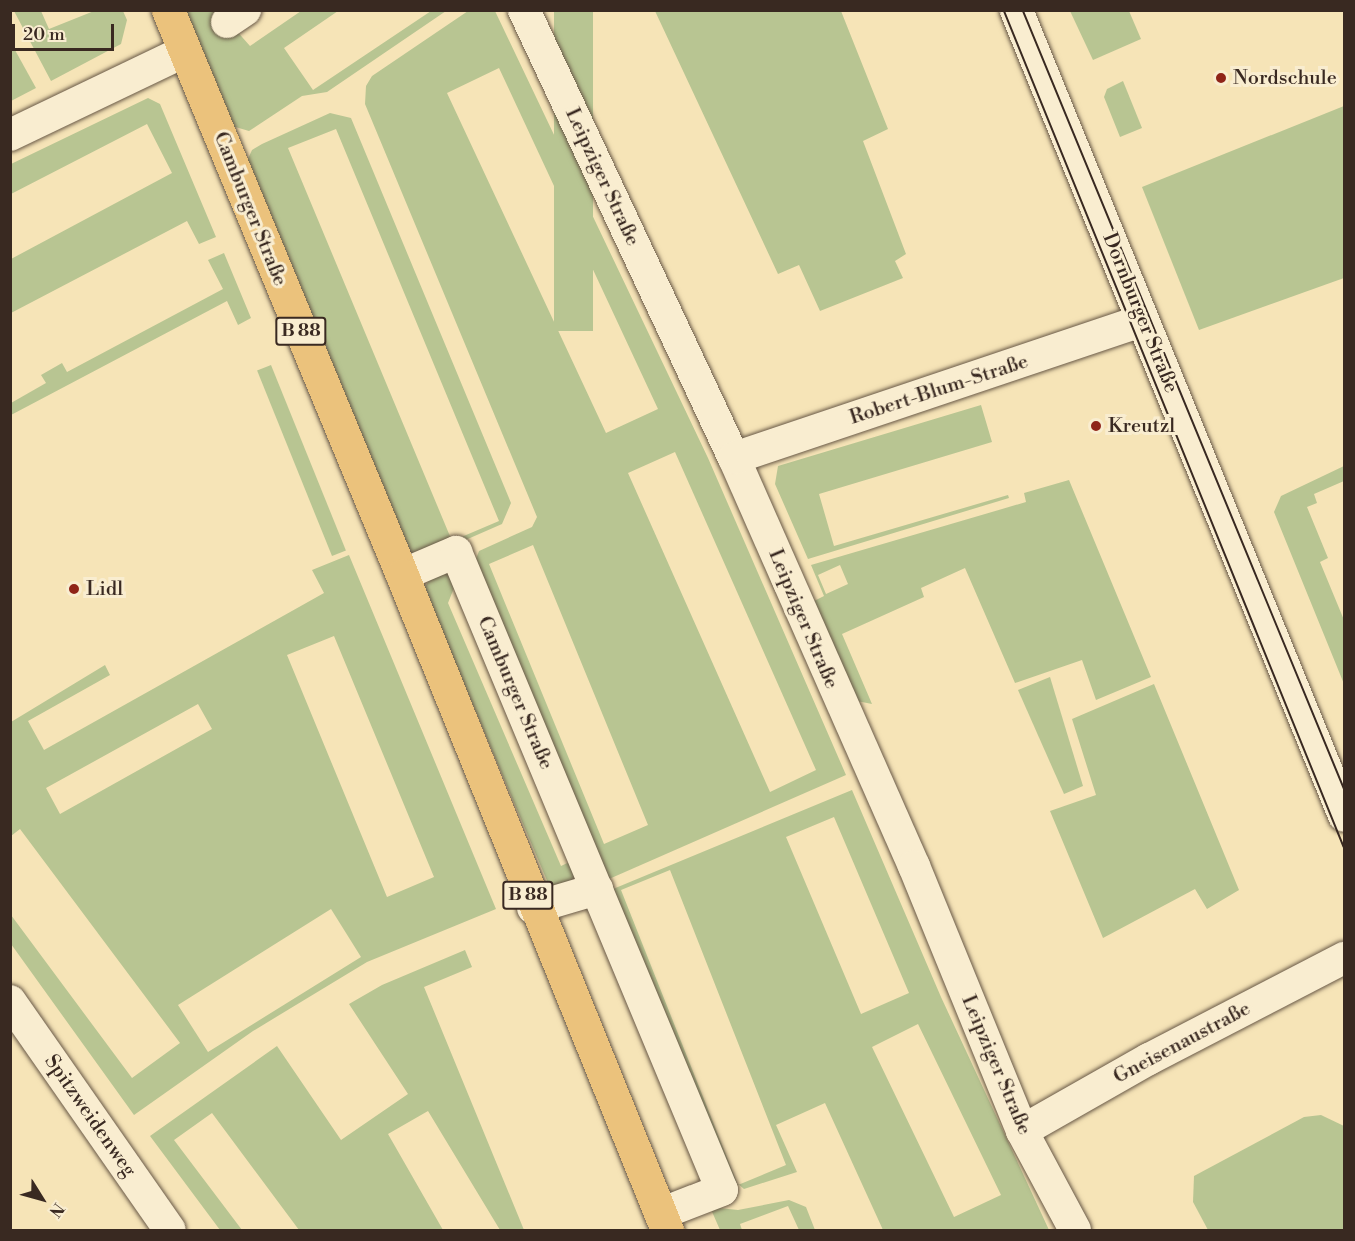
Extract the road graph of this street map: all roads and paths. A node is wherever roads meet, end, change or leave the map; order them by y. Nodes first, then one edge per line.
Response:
1 (168, 10) edge
2 (524, 10) edge
3 (1016, 10) edge
4 (185, 51) junction
5 (10, 135) edge
6 (1142, 321) junction
7 (734, 458) junction
8 (402, 575) junction
9 (1344, 815) edge
10 (597, 889) junction
11 (533, 908) junction
12 (1344, 958) edge
13 (10, 1001) edge
14 (1022, 1131) junction
15 (663, 1222) edge
16 (170, 1230) edge
17 (1075, 1230) edge

1 - 4 main road, Camburger Straße / B 88
2 - 7 street, Leipziger Straße
3 - 6 street, Dornburger Straße
4 - 5 street
4 - 8 main road, Camburger Straße / B 88
6 - 7 street, Robert-Blum-Straße
6 - 9 street, Dornburger Straße
7 - 14 street, Leipziger Straße
8 - 10 street, Camburger Straße
8 - 11 main road, Camburger Straße / B 88
10 - 11 street
10 - 15 street, Camburger Straße
11 - 15 main road, Camburger Straße / B 88
12 - 14 street, Gneisenaustraße
13 - 16 street, Spitzweidenweg
14 - 17 street, Leipziger Straße

